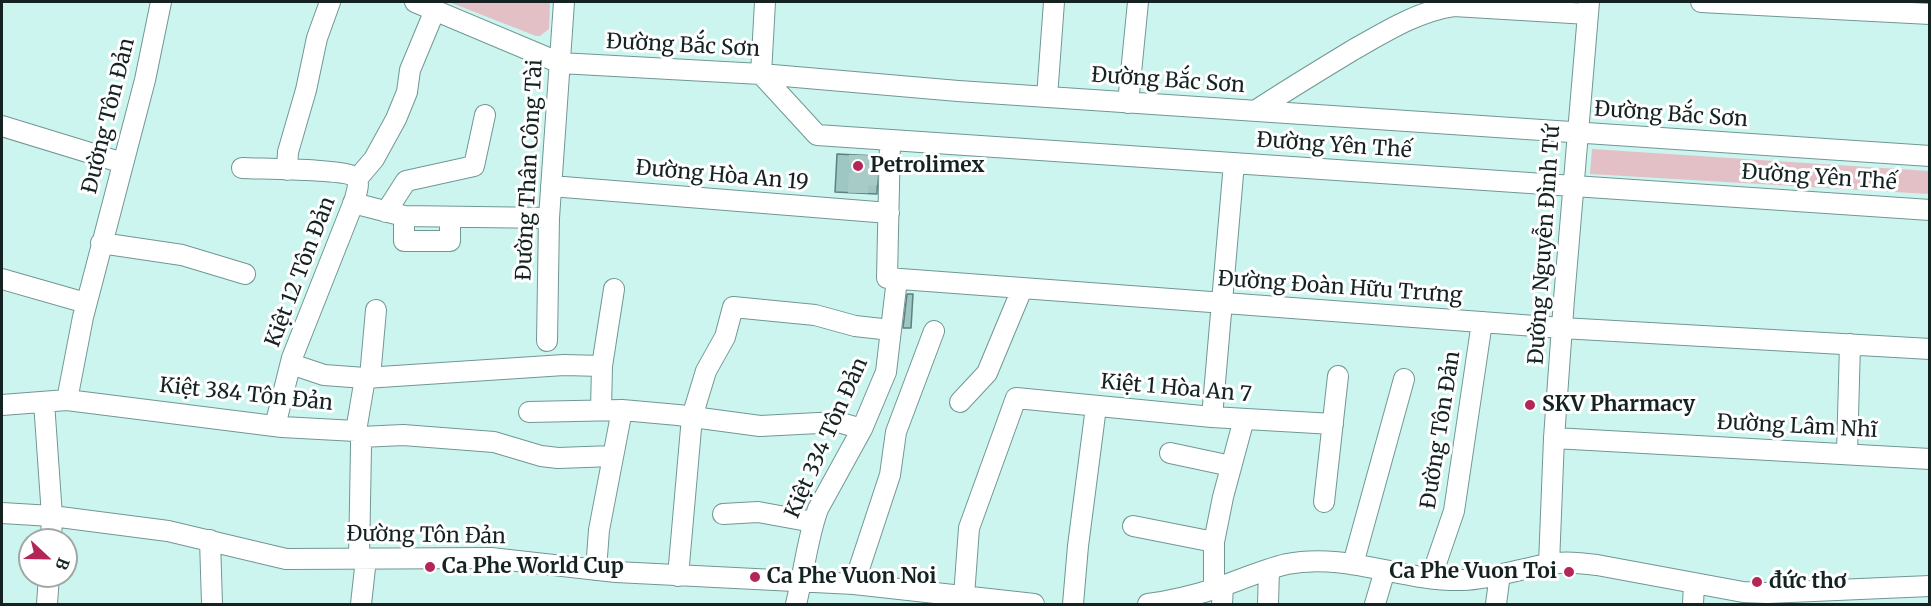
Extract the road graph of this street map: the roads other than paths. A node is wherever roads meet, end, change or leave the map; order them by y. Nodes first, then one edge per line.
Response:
1 (161, 2) edge
2 (330, 2) edge
3 (415, 2) edge
4 (564, 2) edge
5 (765, 2) edge
6 (1054, 2) edge
7 (1138, 2) edge
8 (1701, 2) edge
9 (1837, 5) edge
10 (1423, 7) edge
11 (1588, 8) edge
12 (435, 10) junction
13 (1929, 14) edge
14 (560, 63) junction
15 (761, 74) junction
16 (1047, 97) junction
17 (1128, 103) junction
18 (1255, 111) junction
19 (485, 115) dead end
20 (2, 126) edge
21 (890, 140) junction
22 (1577, 141) junction
23 (1929, 156) edge
24 (123, 163) junction
25 (1234, 163) junction
26 (242, 168) dead end
27 (287, 170) junction
28 (357, 179) junction
29 (1574, 180) junction
30 (551, 186) junction
31 (353, 203) junction
32 (1929, 210) edge
33 (889, 213) junction
34 (395, 214) junction
35 (450, 217) junction
36 (549, 218) junction
37 (101, 243) junction
38 (245, 274) dead end
39 (2, 279) edge
40 (897, 279) junction
41 (614, 289) dead end
42 (1022, 289) junction
43 (86, 303) junction
44 (1222, 304) junction
45 (376, 310) dead end
46 (1482, 322) junction
47 (1562, 328) junction
48 (891, 330) junction
49 (934, 331) dead end
50 (547, 341) dead end
51 (1850, 344) junction
52 (1929, 349) edge
53 (291, 364) junction
54 (602, 366) junction
55 (1338, 376) dead end
56 (367, 378) junction
57 (1404, 379) dead end
58 (67, 400) junction
59 (44, 402) junction
60 (960, 402) dead end
61 (2, 405) edge
62 (1095, 407) junction
63 (601, 410) junction
64 (622, 411) junction
65 (529, 412) dead end
66 (692, 417) junction
67 (1212, 417) junction
68 (1244, 419) junction
69 (1333, 424) junction
70 (275, 426) junction
71 (862, 429) junction
72 (358, 434) junction
73 (1554, 438) junction
74 (1170, 453) dead end
75 (1847, 453) junction
76 (613, 456) junction
77 (1929, 459) edge
78 (1231, 466) junction
79 (1324, 502) dead end
80 (2, 513) edge
81 (723, 514) dead end
82 (52, 516) junction
83 (813, 522) junction
84 (1133, 526) dead end
85 (52, 528) edge
86 (210, 540) junction
87 (1214, 542) junction
88 (362, 559) junction
89 (1353, 564) junction
90 (1549, 564) junction
91 (596, 570) junction
92 (1269, 570) junction
93 (1385, 570) junction
94 (1500, 574) junction
95 (678, 576) junction
96 (1431, 578) junction
97 (802, 580) junction
98 (854, 584) junction
99 (1694, 584) junction
100 (1929, 586) edge
101 (48, 588) edge
102 (1220, 593) edge
103 (964, 596) junction
104 (926, 598) edge
105 (1742, 598) edge
106 (1840, 598) edge
107 (47, 604) edge
108 (212, 604) edge
109 (361, 604) edge
110 (796, 604) edge
111 (1034, 604) edge
112 (1073, 604) edge
113 (1148, 604) edge
114 (1268, 604) edge
115 (1375, 604) edge
116 (1496, 604) edge
117 (1693, 604) edge

1 - 24 street, Đường Tôn Đản
2 - 27 street
3 - 12 street, Đường Bắc Sơn
4 - 14 street, Đường Thân Công Tài
5 - 15 street
6 - 16 street
7 - 17 street
8 - 9 street
9 - 13 street
10 - 11 street
10 - 18 street
11 - 22 street, Đường Nguyễn Đình Tứ
12 - 14 street, Đường Bắc Sơn
12 - 28 street
14 - 15 street, Đường Bắc Sơn
14 - 30 street, Đường Thân Công Tài
15 - 16 street, Đường Bắc Sơn
15 - 21 street, Đường Yên Thế
16 - 17 street, Đường Bắc Sơn
17 - 18 street, Đường Bắc Sơn
18 - 22 street, Đường Bắc Sơn
19 - 34 street
20 - 24 street
21 - 25 street, Đường Yên Thế
21 - 33 street
22 - 23 street, Đường Bắc Sơn
22 - 29 street, Đường Nguyễn Đình Tứ
24 - 37 street, Đường Tôn Đản
25 - 29 street, Đường Yên Thế
25 - 44 street
26 - 27 street, Kiệt 12 Tôn Đản
27 - 28 street, Kiệt 12 Tôn Đản
28 - 31 street, Kiệt 12 Tôn Đản
29 - 32 street, Đường Yên Thế
29 - 47 street, Đường Nguyễn Đình Tứ
30 - 33 street, Đường Hòa An 19
30 - 36 street, Đường Thân Công Tài
31 - 34 street
31 - 53 street, Kiệt 12 Tôn Đản
33 - 40 street
34 - 35 street
34 - 35 street
35 - 36 street
36 - 50 street, Đường Thân Công Tài
37 - 38 street
37 - 43 street, Đường Tôn Đản
39 - 43 street
40 - 42 street, Đường Đoàn Hữu Trưng
40 - 48 street, Kiệt 334 Tôn Đản
41 - 54 street
42 - 44 street, Đường Đoàn Hữu Trưng
42 - 60 street
43 - 58 street, Đường Tôn Đản
44 - 46 street, Đường Đoàn Hữu Trưng
44 - 67 street
45 - 56 street
46 - 47 street, Đường Đoàn Hữu Trưng
46 - 96 street, Đường Tôn Đản
47 - 51 street, Đường Đoàn Hữu Trưng
47 - 73 street, Đường Nguyễn Đình Tứ
48 - 66 street
48 - 71 street, Kiệt 334 Tôn Đản
49 - 98 street
51 - 52 street, Đường Đoàn Hữu Trưng
51 - 75 street
53 - 56 street
53 - 70 street, Kiệt 12 Tôn Đản
54 - 56 street
54 - 63 street
55 - 69 street
56 - 72 street
57 - 89 street, Đường Tôn Đản
58 - 59 street, Kiệt 384 Tôn Đản
58 - 70 street, Kiệt 384 Tôn Đản
59 - 61 street, Kiệt 384 Tôn Đản
59 - 82 street
62 - 67 street, Kiệt 1 Hòa An 7
62 - 103 street, Kiệt 1 Hòa An 7
62 - 112 street
63 - 64 street
63 - 65 street
64 - 66 street
64 - 76 street
66 - 71 street
66 - 95 street
67 - 68 street, Kiệt 1 Hòa An 7
68 - 69 street, Kiệt 1 Hòa An 7
68 - 78 street
69 - 79 street
70 - 72 street, Kiệt 384 Tôn Đản
71 - 83 street, Kiệt 334 Tôn Đản
72 - 76 street
72 - 88 street
73 - 75 street, Đường Lâm Nhĩ
73 - 90 street, Đường Nguyễn Đình Tứ
74 - 78 street
75 - 77 street, Đường Lâm Nhĩ
76 - 91 street
78 - 87 street
80 - 82 street, Đường Tôn Đản
81 - 83 street
82 - 85 street
82 - 86 street, Đường Tôn Đản
83 - 97 street, Kiệt 334 Tôn Đản
84 - 87 street
86 - 88 street, Đường Tôn Đản
86 - 108 street
87 - 102 street
88 - 91 street, Đường Tôn Đản
88 - 109 street
89 - 92 street
89 - 93 street
90 - 94 street
90 - 99 street
91 - 95 street, Đường Tôn Đản
92 - 102 street
92 - 114 street
93 - 96 street
93 - 115 street
94 - 96 street
94 - 116 street
95 - 97 street, Đường Tôn Đản
97 - 98 street, Đường Tôn Đản
97 - 110 street, Kiệt 334 Tôn Đản
98 - 104 street, Đường Tôn Đản
99 - 105 street
99 - 117 street
100 - 106 street
101 - 107 street
102 - 113 street
103 - 104 street, Đường Tôn Đản
103 - 111 street, Đường Tôn Đản
105 - 106 street

